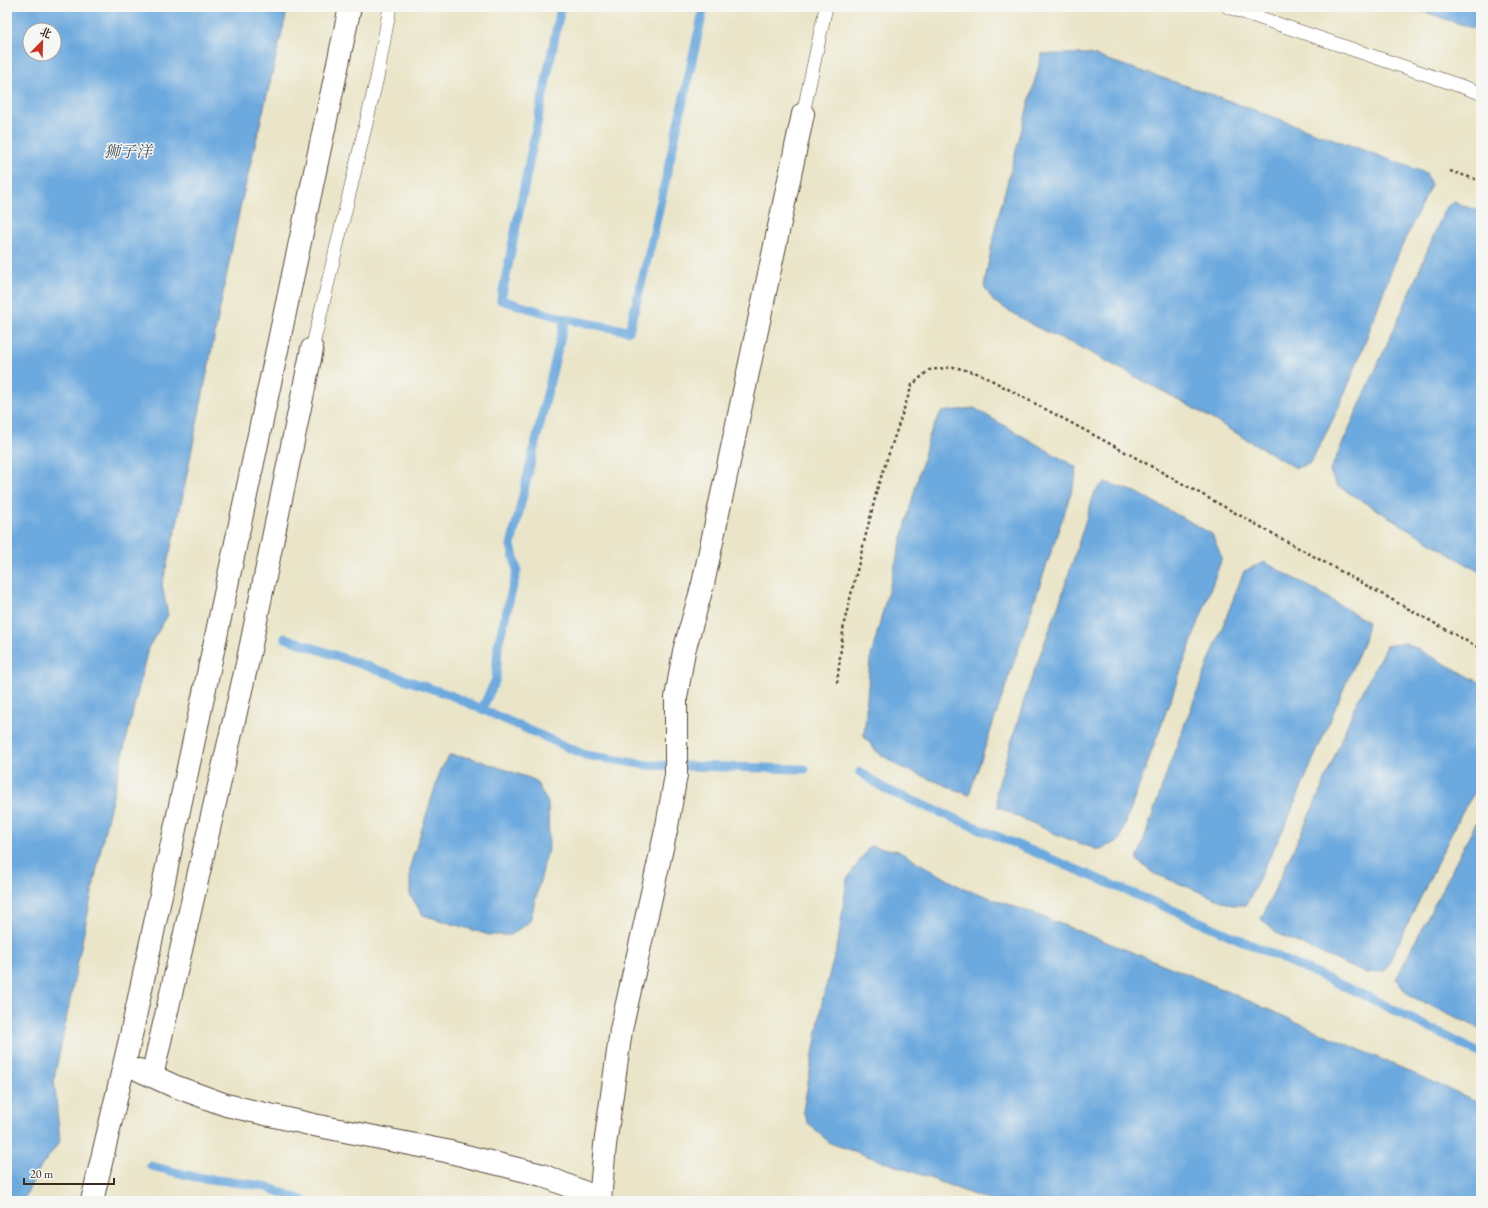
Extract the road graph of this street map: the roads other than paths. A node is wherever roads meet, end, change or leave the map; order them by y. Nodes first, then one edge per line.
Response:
1 (350, 7) edge
2 (390, 7) edge
3 (826, 7) edge
4 (1228, 7) edge
5 (1481, 93) edge
6 (803, 114) joint
7 (312, 349) joint
8 (124, 1063) junction
9 (152, 1076) junction
10 (600, 1200) edge
11 (92, 1201) edge

1 - 8 street
2 - 7 lane
3 - 6 lane
4 - 5 lane
6 - 10 street
7 - 9 street
8 - 9 street
8 - 11 street
9 - 10 street

